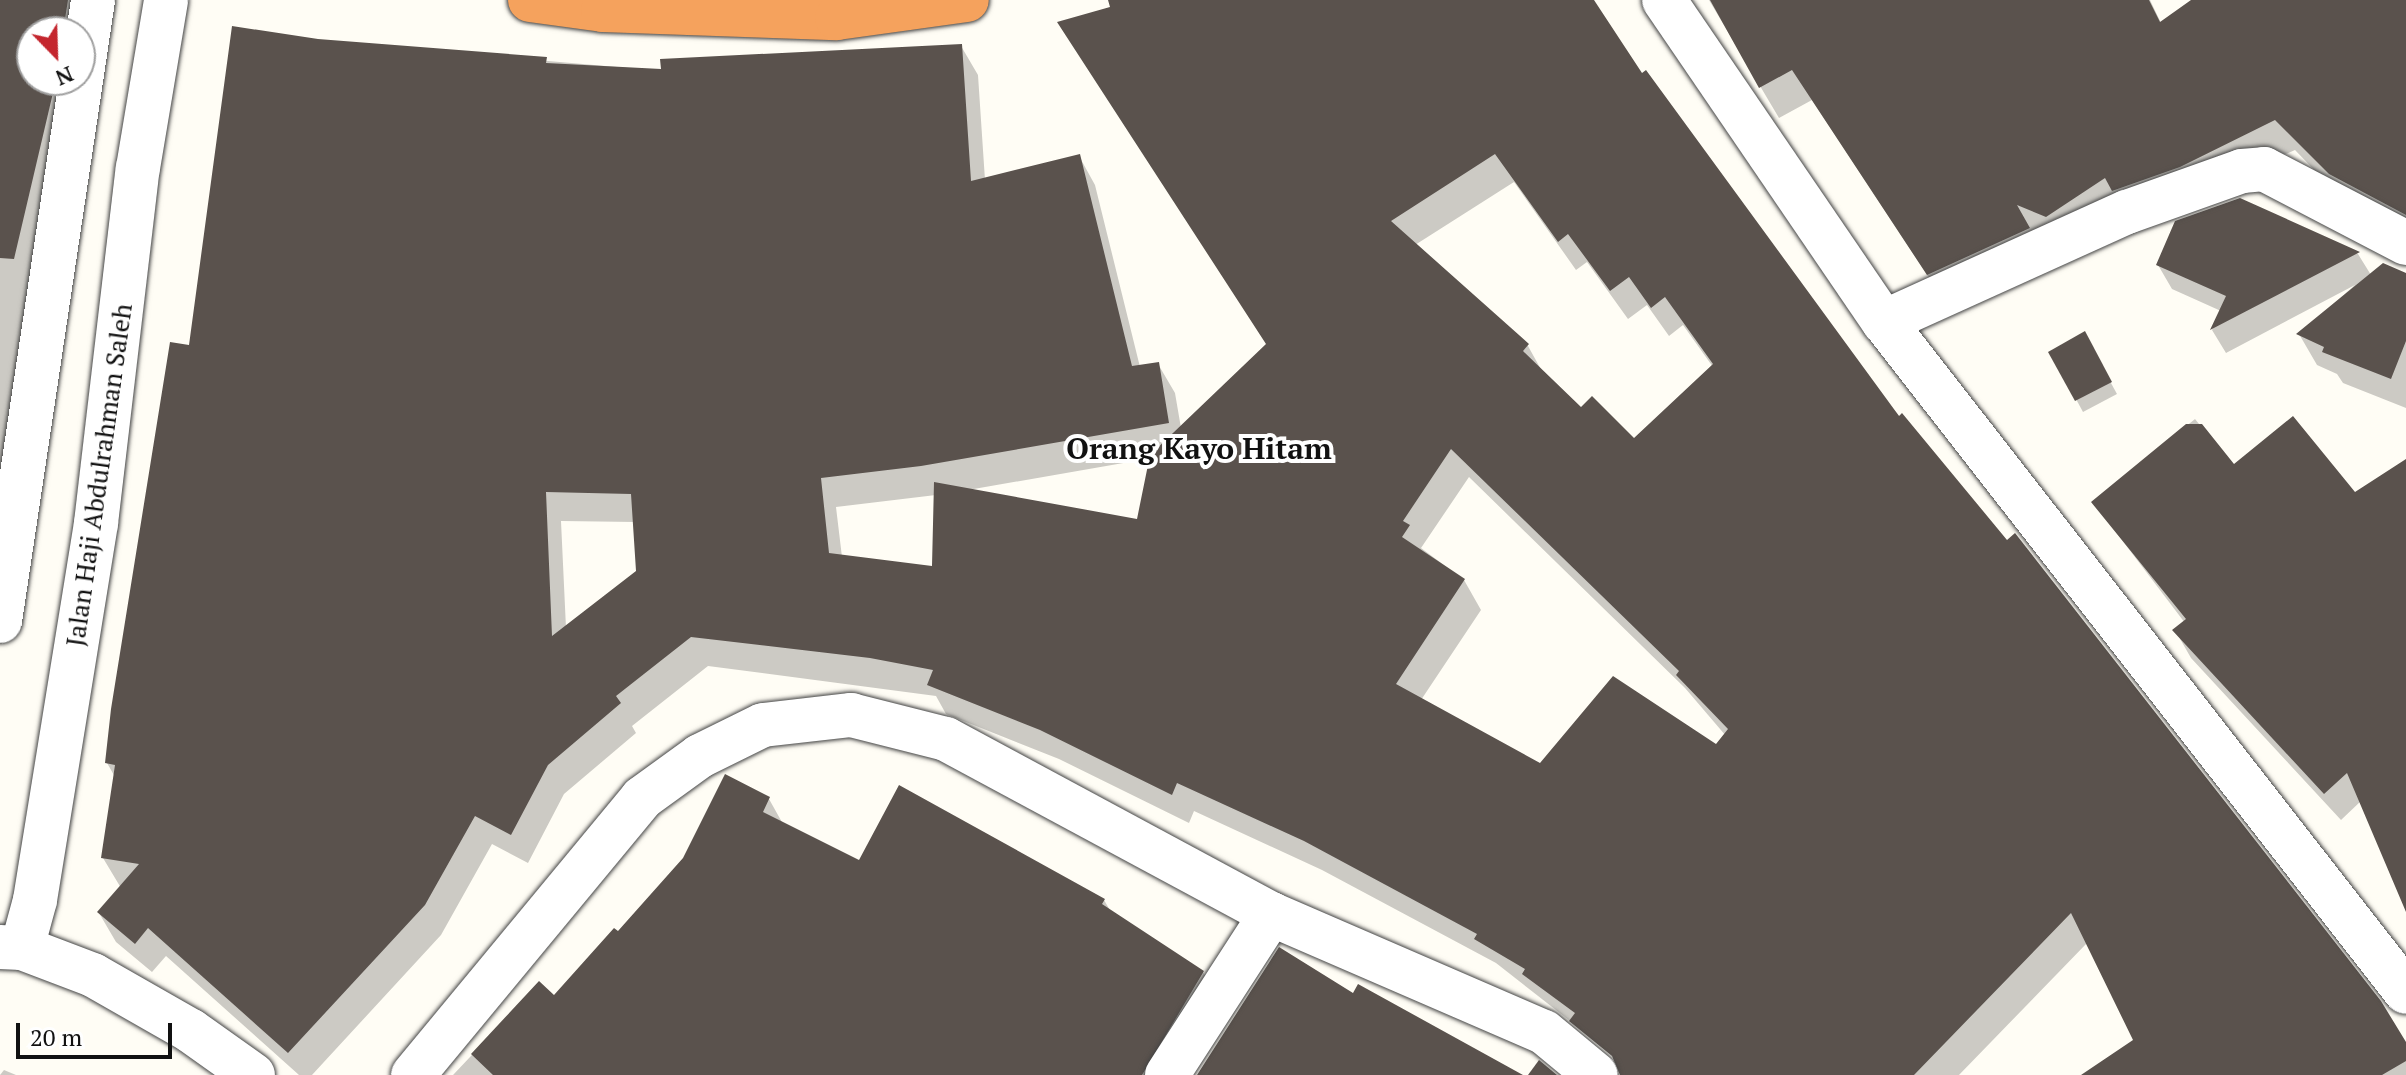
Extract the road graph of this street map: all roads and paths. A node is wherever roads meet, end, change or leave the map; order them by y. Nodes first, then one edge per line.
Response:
1 (93, 0) edge
2 (166, 0) edge
3 (530, 0) edge
4 (967, 0) edge
5 (1664, 0) edge
6 (2406, 243) edge
7 (1884, 322) junction
8 (0, 621) edge
9 (1271, 914) junction
10 (11, 947) edge
11 (2406, 992) edge
12 (253, 1075) edge
13 (413, 1075) edge
14 (1167, 1075) edge
15 (1596, 1075) edge

1 - 8 street
2 - 10 street, Jalan Haji Abdulrahman Saleh
3 - 4 highway
5 - 7 street
6 - 7 street
7 - 11 street
9 - 13 street
9 - 14 street
9 - 15 street
10 - 12 street

